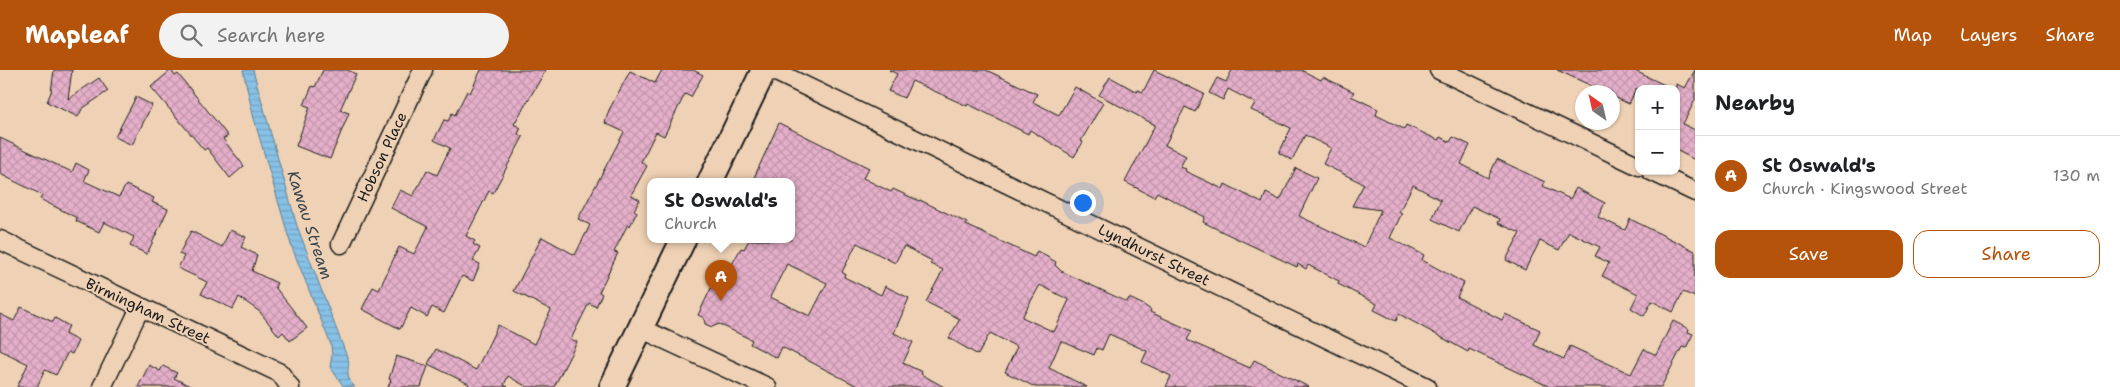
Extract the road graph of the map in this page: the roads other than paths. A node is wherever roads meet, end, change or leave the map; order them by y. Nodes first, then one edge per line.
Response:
1 (423, 70) edge
2 (764, 70) edge
3 (772, 70) edge
4 (1439, 70) edge
5 (1635, 164) edge
6 (1659, 175) edge
7 (712, 178) edge
8 (1695, 192) edge
9 (0, 240) edge
10 (681, 243) edge
11 (342, 244) dead end
12 (140, 308) junction
13 (640, 328) junction
14 (102, 387) edge
15 (290, 387) edge
16 (612, 387) edge
17 (766, 387) edge
18 (1427, 387) edge

1 - 11 street, Hobson Place
2 - 7 main road
3 - 18 street, Lyndhurst Street
4 - 5 street
6 - 8 street
9 - 12 street, Birmingham Street
10 - 13 main road
12 - 14 street
12 - 15 street, Birmingham Street
13 - 16 main road
13 - 17 street

